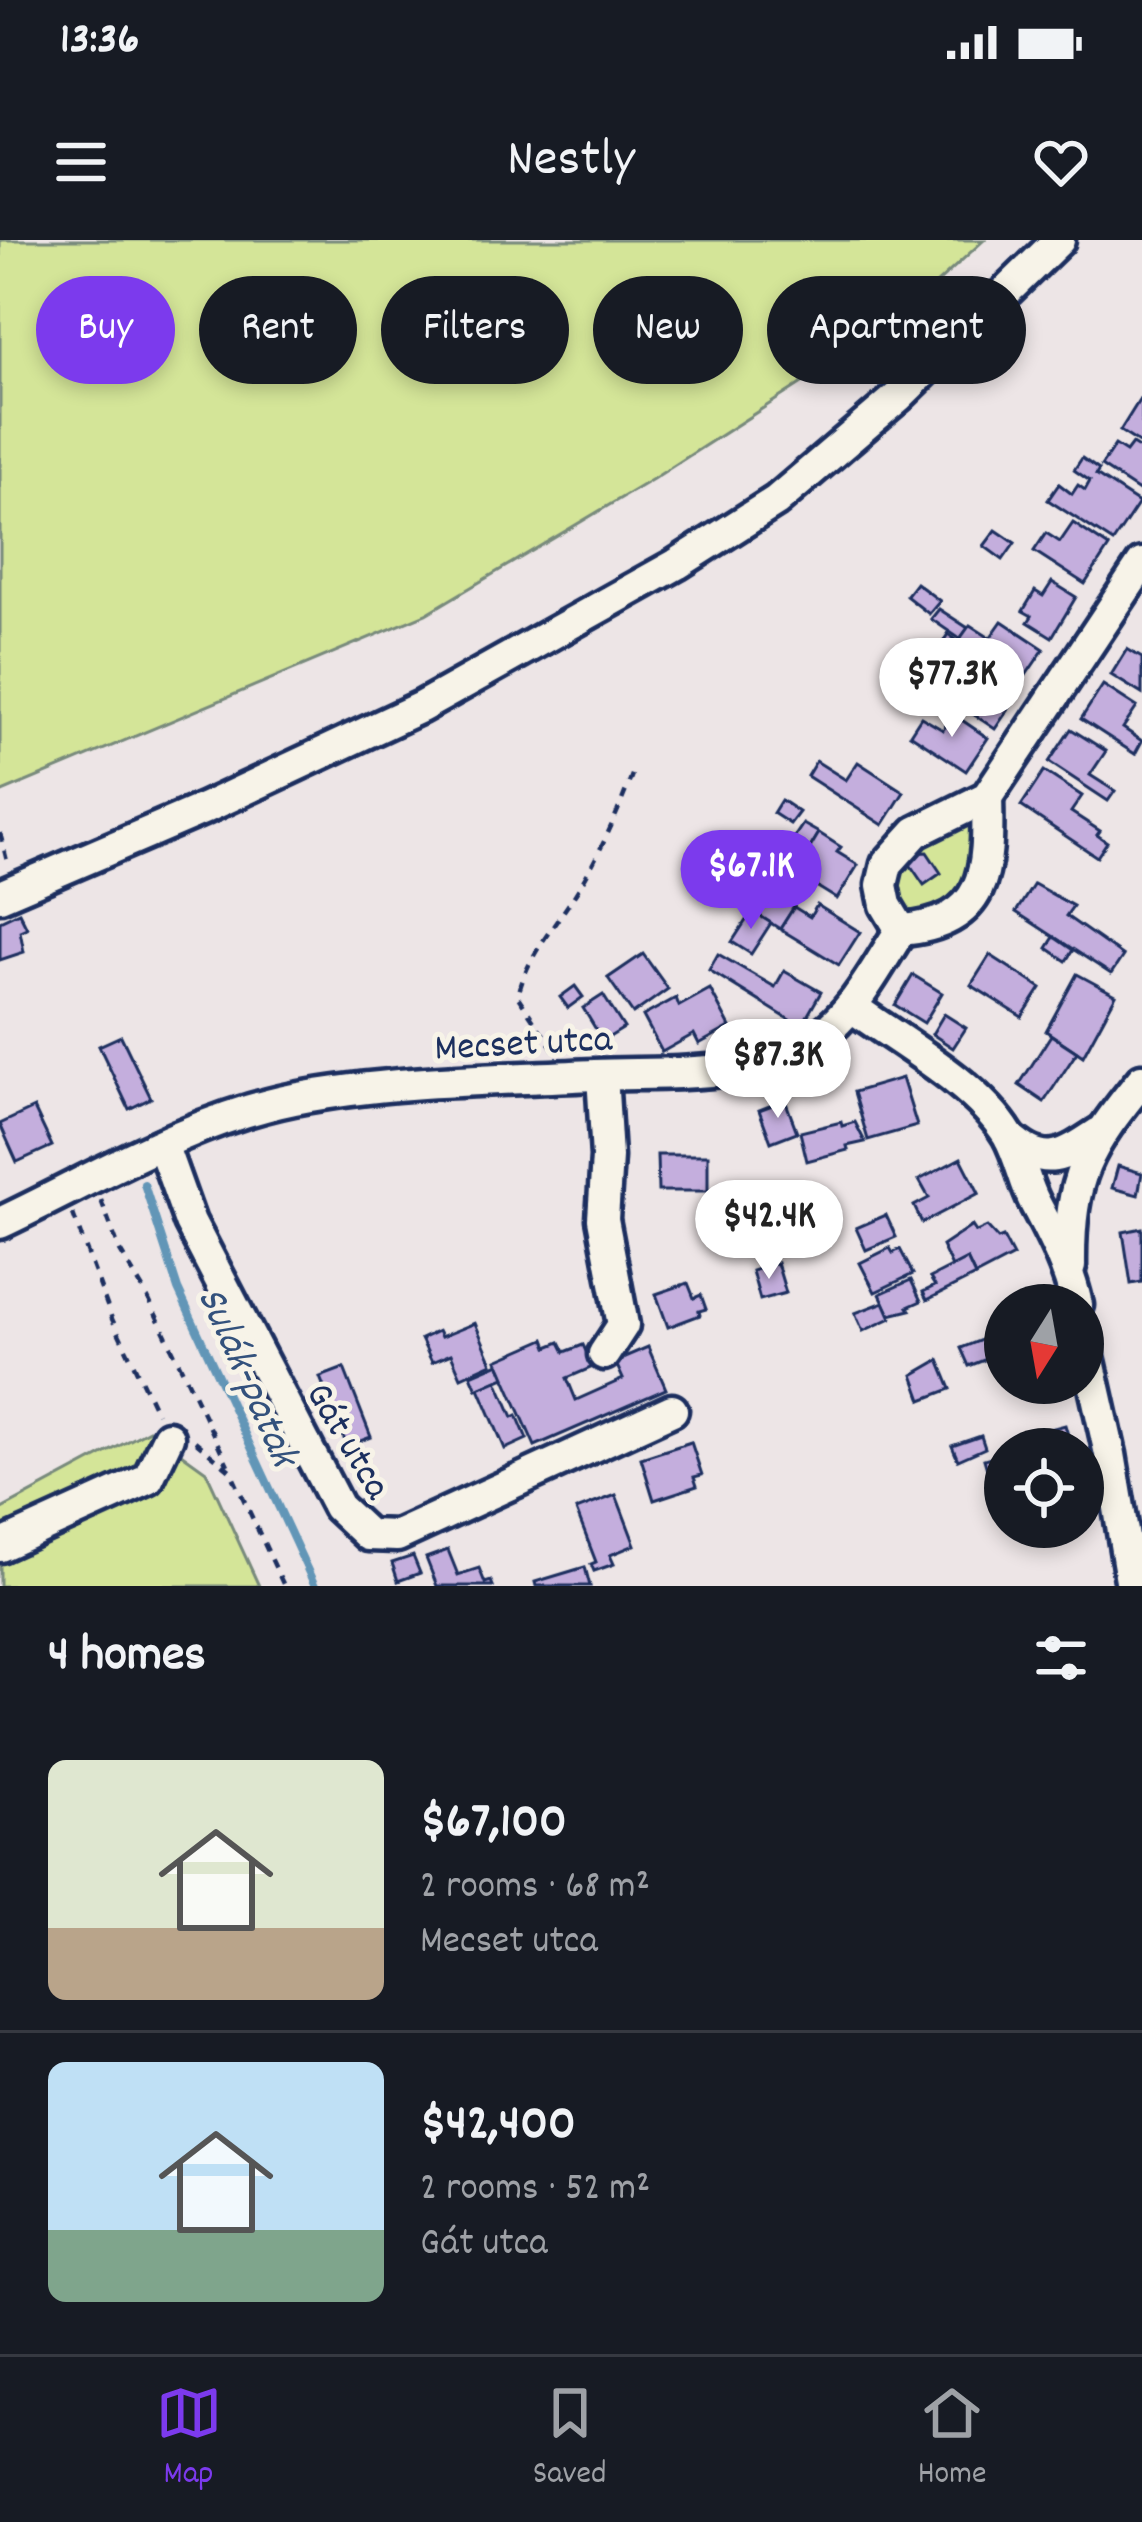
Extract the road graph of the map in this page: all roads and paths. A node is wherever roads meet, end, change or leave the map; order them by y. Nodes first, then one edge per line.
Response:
1 (1059, 240) edge
2 (1142, 563) edge
3 (633, 772) dead end
4 (987, 796) junction
5 (0, 896) edge
6 (901, 930) junction
7 (852, 1007) junction
8 (602, 1075) junction
9 (567, 1077) junction
10 (1142, 1080) edge
11 (1099, 1133) junction
12 (1010, 1138) junction
13 (162, 1144) junction
14 (97, 1177) junction
15 (67, 1191) junction
16 (0, 1223) edge
17 (1070, 1272) junction
18 (1073, 1284) edge
19 (604, 1354) dead end
20 (1099, 1404) edge
21 (671, 1410) dead end
22 (168, 1437) junction
23 (230, 1470) junction
24 (0, 1546) edge
25 (284, 1586) edge
26 (1132, 1586) edge

1 - 5 street
2 - 4 street
3 - 9 path
4 - 6 street
4 - 6 street
6 - 7 street, Mecset utca
7 - 8 street, Mecset utca
7 - 12 street
8 - 9 street, Mecset utca
8 - 19 street
9 - 13 street, Mecset utca
10 - 11 street
11 - 12 street
11 - 17 street
12 - 17 street
13 - 14 street, Mecset utca
13 - 21 street, Gát utca
14 - 15 street, Mecset utca
14 - 23 path
15 - 16 street, Mecset utca
15 - 22 path
17 - 18 street
20 - 26 street
22 - 23 path
22 - 24 street
23 - 25 path

